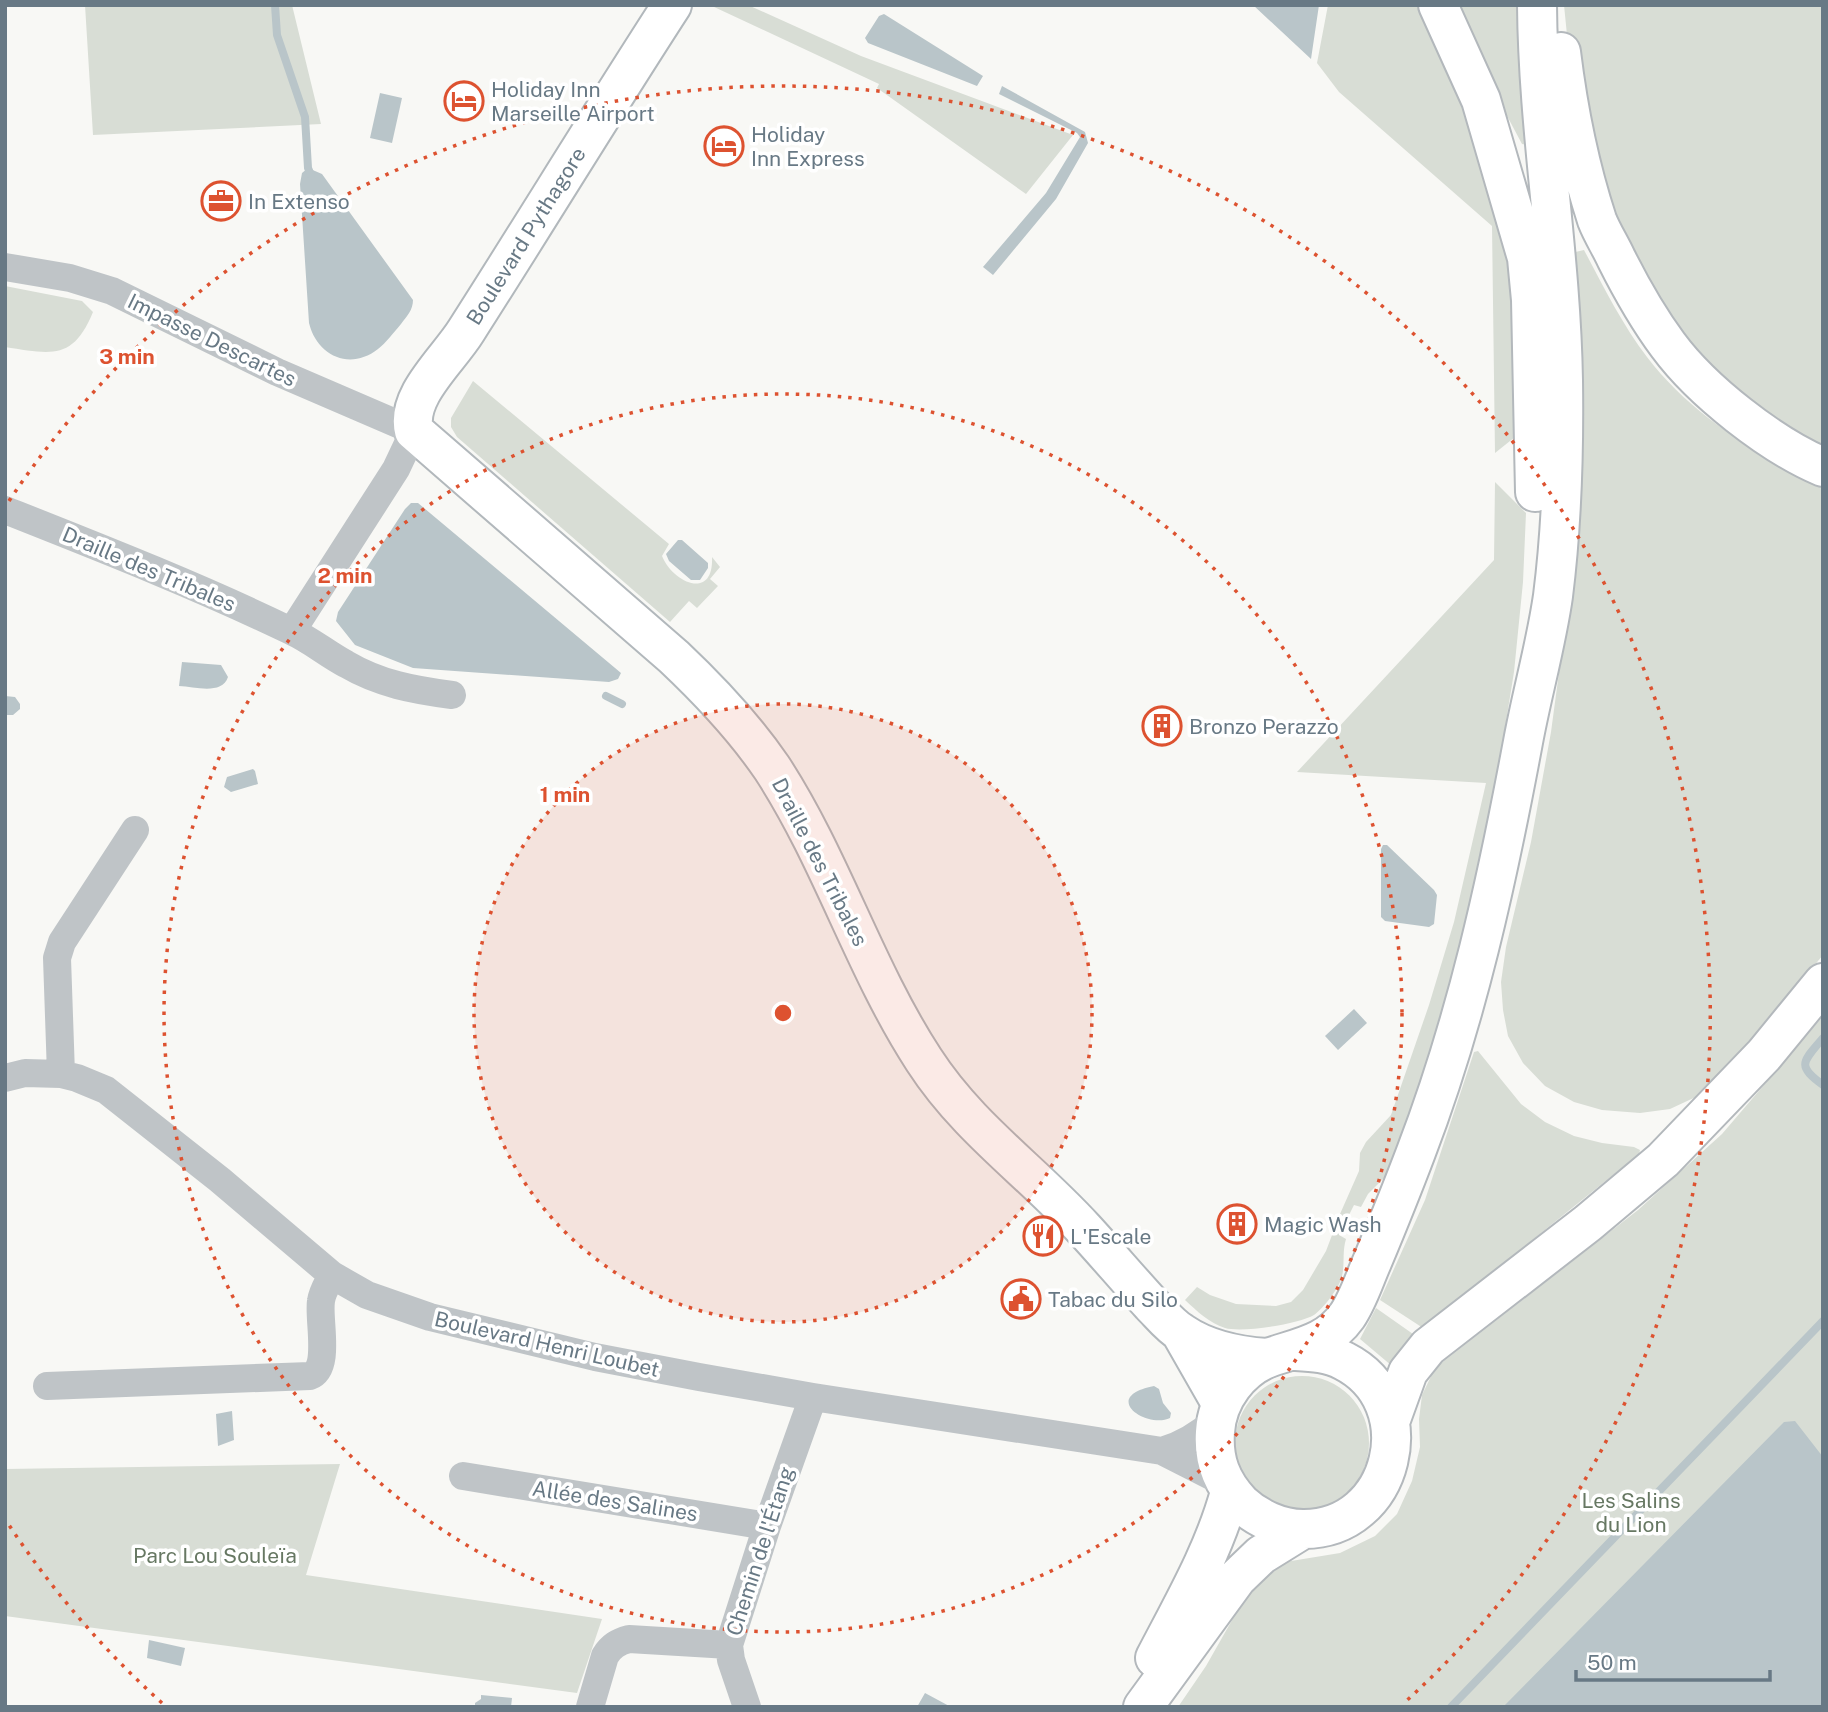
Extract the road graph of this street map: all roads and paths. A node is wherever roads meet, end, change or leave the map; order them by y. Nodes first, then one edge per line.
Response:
1 (672, 5) edge
2 (1438, 5) edge
3 (1536, 5) edge
4 (1555, 5) edge
5 (5, 267) edge
6 (414, 431) junction
7 (1823, 467) edge
8 (5, 510) edge
9 (292, 631) junction
10 (453, 695) dead end
11 (1530, 708) junction
12 (135, 830) dead end
13 (1823, 984) edge
14 (61, 1074) junction
15 (5, 1078) edge
16 (332, 1275) junction
17 (1181, 1333) junction
18 (1282, 1354) junction
19 (47, 1386) dead end
20 (813, 1397) junction
21 (1219, 1412) junction
22 (1390, 1422) junction
23 (1162, 1451) junction
24 (463, 1476) dead end
25 (1227, 1487) junction
26 (767, 1526) junction
27 (1303, 1529) junction
28 (729, 1645) junction
29 (590, 1707) edge
30 (747, 1707) edge
31 (1128, 1707) edge
32 (1143, 1707) edge

1 - 6 main road, Boulevard Pythagore
2 - 11 main road
3 - 11 main road
4 - 7 main road
5 - 6 street, Impasse Descartes
6 - 9 street
6 - 17 main road, Draille des Tribales
8 - 9 street, Draille des Tribales
9 - 10 street, Draille des Tribales
11 - 18 main road
12 - 14 street
13 - 22 main road
14 - 15 street, Boulevard Henri Loubet
14 - 16 street, Boulevard Henri Loubet
16 - 19 street
16 - 20 street, Boulevard Henri Loubet
17 - 18 main road, Draille des Tribales
17 - 21 main road, Draille des Tribales
18 - 21 main road
18 - 22 main road
20 - 23 street, Boulevard Henri Loubet
20 - 26 street, Chemin de l'Étang
21 - 23 street
21 - 25 main road
22 - 27 main road
23 - 25 street, Boulevard Henri Loubet
24 - 26 street, Allée des Salines
25 - 27 main road
25 - 31 main road
26 - 28 street, Chemin de l'Étang
27 - 32 main road
28 - 29 street
28 - 30 street, Chemin de l'Étang

